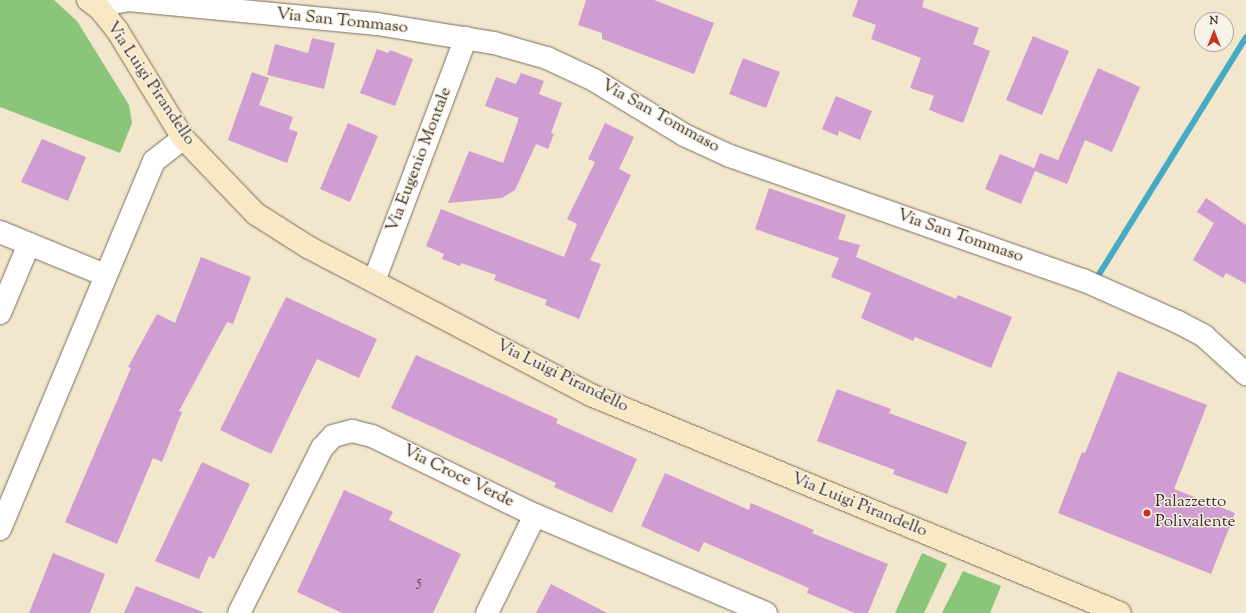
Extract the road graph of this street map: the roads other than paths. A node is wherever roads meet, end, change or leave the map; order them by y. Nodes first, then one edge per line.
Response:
1 (94, 5) edge
2 (466, 38) junction
3 (183, 138) junction
4 (0, 232) edge
5 (29, 244) junction
6 (105, 275) junction
7 (374, 281) junction
8 (0, 313) edge
9 (1246, 374) edge
10 (535, 514) junction
11 (0, 528) edge
12 (239, 613) edge
13 (487, 613) edge
14 (766, 613) edge
15 (1120, 613) edge

1 - 2 street, Via San Tommaso
1 - 3 street, Via Luigi Pirandello
2 - 7 street, Via Eugenio Montale
2 - 9 street, Via San Tommaso
3 - 6 street
3 - 7 street, Via Luigi Pirandello
4 - 5 street
5 - 6 street
5 - 8 street
6 - 11 street
7 - 15 street, Via Luigi Pirandello
10 - 12 street, Via Croce Verde
10 - 13 street
10 - 14 street, Via Croce Verde

